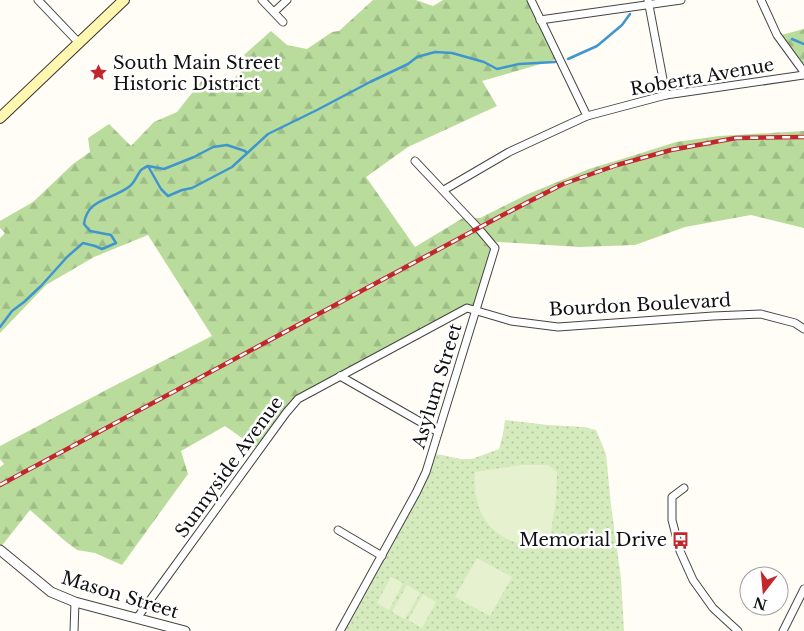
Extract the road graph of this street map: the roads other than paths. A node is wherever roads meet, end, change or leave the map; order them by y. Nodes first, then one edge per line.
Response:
1 (38, 0) edge
2 (124, 0) edge
3 (262, 0) edge
4 (287, 0) edge
5 (531, 0) edge
6 (681, 0) edge
7 (761, 0) edge
8 (649, 2) edge
9 (274, 12) junction
10 (540, 20) junction
11 (283, 22) dead end
12 (78, 42) junction
13 (804, 74) edge
14 (666, 95) junction
15 (587, 116) junction
16 (0, 118) edge
17 (416, 161) dead end
18 (444, 190) junction
19 (476, 311) junction
20 (804, 329) edge
21 (340, 376) junction
22 (438, 432) junction
23 (684, 488) dead end
24 (338, 530) dead end
25 (0, 550) edge
26 (382, 556) junction
27 (804, 589) edge
28 (75, 602) junction
29 (137, 618) junction
30 (172, 629) edge
31 (74, 631) edge
32 (185, 631) edge
33 (340, 631) edge
34 (738, 631) edge
35 (783, 631) edge

1 - 12 street
2 - 12 main road
3 - 9 street
4 - 9 street
5 - 10 street
6 - 8 street
7 - 13 street
8 - 10 street
8 - 14 street
9 - 11 street
10 - 15 street
12 - 16 main road
13 - 14 street, Roberta Avenue
14 - 15 street, Roberta Avenue
15 - 18 street, Roberta Avenue
17 - 18 street, Asylum Street
18 - 19 street, Asylum Street
19 - 20 street, Bourdon Boulevard
19 - 21 street, Sunnyside Avenue
19 - 22 street, Asylum Street
21 - 22 street
21 - 29 street, Sunnyside Avenue
22 - 26 street, Asylum Street
23 - 34 street
24 - 26 street
25 - 28 street, Mason Street
26 - 33 street, Asylum Street
27 - 35 street
28 - 29 street, Mason Street
28 - 31 street
29 - 30 street, Mason Street
30 - 32 street, Mason Street

